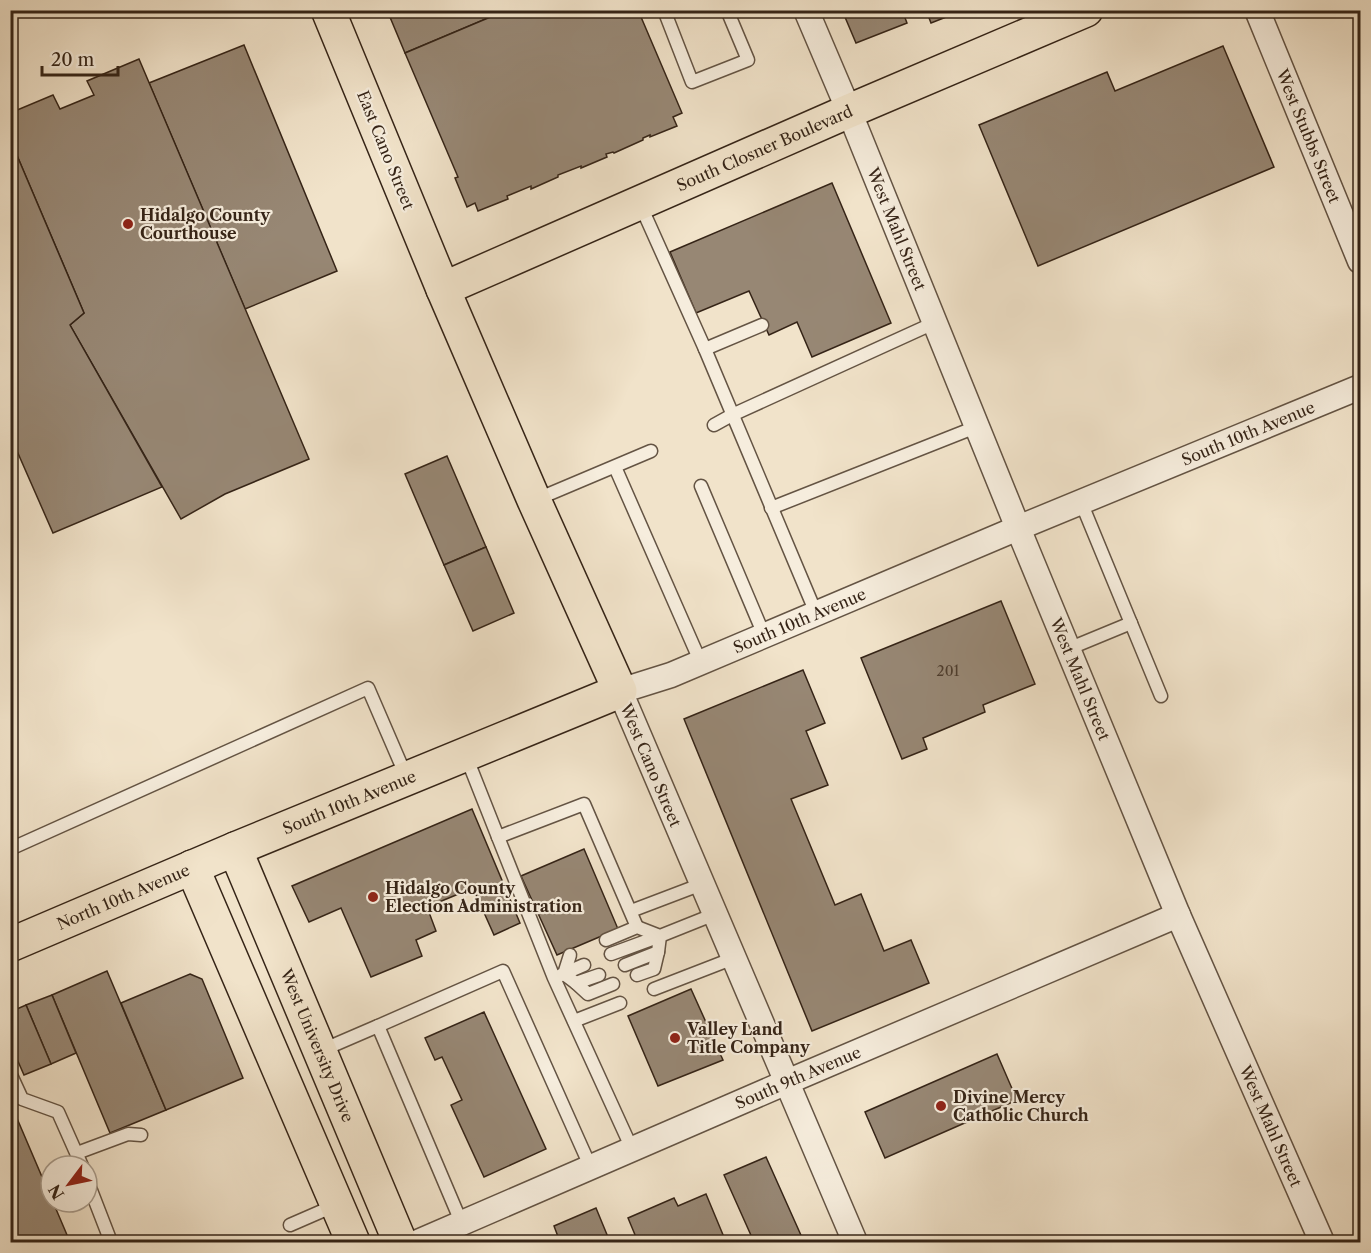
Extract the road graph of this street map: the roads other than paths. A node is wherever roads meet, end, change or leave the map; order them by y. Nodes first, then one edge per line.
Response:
1 (328, 10) edge
2 (664, 10) edge
3 (727, 10) edge
4 (806, 10) edge
5 (1086, 10) edge
6 (1257, 10) edge
7 (849, 111) junction
8 (640, 203) junction
9 (1360, 261) edge
10 (443, 290) junction
11 (934, 323) junction
12 (762, 325) dead end
13 (705, 350) junction
14 (1360, 387) edge
15 (732, 415) junction
16 (714, 425) dead end
17 (976, 427) junction
18 (651, 451) dead end
19 (615, 467) junction
20 (701, 486) dead end
21 (534, 500) junction
22 (1081, 502) junction
23 (771, 508) junction
24 (1018, 528) junction
25 (816, 614) junction
26 (1131, 623) junction
27 (764, 636) junction
28 (1068, 649) junction
29 (701, 663) junction
30 (620, 691) junction
31 (1161, 696) dead end
32 (465, 755) junction
33 (407, 778) junction
34 (498, 837) junction
35 (10, 849) edge
36 (235, 849) junction
37 (192, 867) junction
38 (702, 884) junction
39 (631, 911) junction
40 (715, 914) junction
41 (1178, 915) junction
42 (637, 927) junction
43 (660, 936) junction
44 (606, 940) dead end
45 (10, 945) edge
46 (658, 952) junction
47 (611, 954) dead end
48 (570, 955) dead end
49 (734, 958) junction
50 (584, 965) dead end
51 (625, 965) dead end
52 (654, 969) junction
53 (599, 975) dead end
54 (638, 975) dead end
55 (559, 976) junction
56 (576, 983) junction
57 (613, 984) dead end
58 (620, 1003) dead end
59 (574, 1021) junction
60 (378, 1026) junction
61 (320, 1052) junction
62 (10, 1073) edge
63 (787, 1082) junction
64 (141, 1135) dead end
65 (632, 1149) junction
66 (77, 1154) joint
67 (591, 1168) junction
68 (336, 1205) junction
69 (99, 1211) edge
70 (462, 1224) junction
71 (290, 1225) dead end
72 (111, 1242) edge
73 (353, 1242) edge
74 (400, 1242) edge
75 (418, 1242) edge
76 (855, 1242) edge
77 (1322, 1242) edge

1 - 10 main road, East Cano Street
2 - 3 lane
4 - 7 street, West Mahl Street
5 - 7 main road, South Closner Boulevard
6 - 9 street, West Stubbs Street
7 - 8 main road, South Closner Boulevard
7 - 11 street, West Mahl Street
8 - 10 main road, South Closner Boulevard
8 - 13 lane
10 - 21 main road, West Cano Street
11 - 15 lane
11 - 17 street, West Mahl Street
12 - 13 lane
13 - 15 lane
14 - 22 street, South 10th Avenue
15 - 16 lane
15 - 23 lane
17 - 23 lane
17 - 24 street, West Mahl Street
18 - 19 lane
19 - 21 lane
19 - 29 lane
20 - 27 lane
21 - 30 main road, West Cano Street
22 - 24 street, South 10th Avenue
22 - 26 lane
23 - 25 lane
24 - 25 street, South 10th Avenue
24 - 28 street, West Mahl Street
25 - 27 street, South 10th Avenue
26 - 28 lane
26 - 31 lane
27 - 29 street, South 10th Avenue
28 - 41 street, West Mahl Street
29 - 30 street, South 10th Avenue
30 - 32 main road, South 10th Avenue
30 - 38 street, West Cano Street
32 - 33 main road, South 10th Avenue
32 - 34 lane
33 - 35 lane
33 - 36 main road, South 10th Avenue
34 - 39 lane
34 - 55 lane
36 - 37 main road, North 10th Avenue
36 - 61 main road, West University Drive
37 - 45 main road, North 10th Avenue
37 - 68 main road
38 - 39 lane
38 - 40 street, West Cano Street
39 - 42 lane
40 - 43 lane
40 - 49 street, West Cano Street
41 - 63 street, South 9th Avenue
41 - 77 street, West Mahl Street
42 - 43 lane
42 - 44 lane
43 - 46 lane
43 - 47 lane
46 - 51 lane
46 - 52 lane
48 - 55 lane
49 - 52 lane
49 - 63 street, West Cano Street
50 - 55 lane
52 - 54 lane
53 - 56 lane
55 - 56 lane
55 - 59 lane
56 - 57 lane
58 - 59 lane
59 - 65 lane
60 - 61 lane
60 - 67 lane
60 - 70 lane
61 - 74 main road, West University Drive
62 - 66 lane
63 - 65 street, South 9th Avenue
63 - 76 street, West Cano Street
64 - 66 lane
65 - 67 street, South 9th Avenue
67 - 70 street, South 9th Avenue
68 - 71 lane
68 - 73 main road
69 - 72 lane
70 - 75 street, South 9th Avenue

